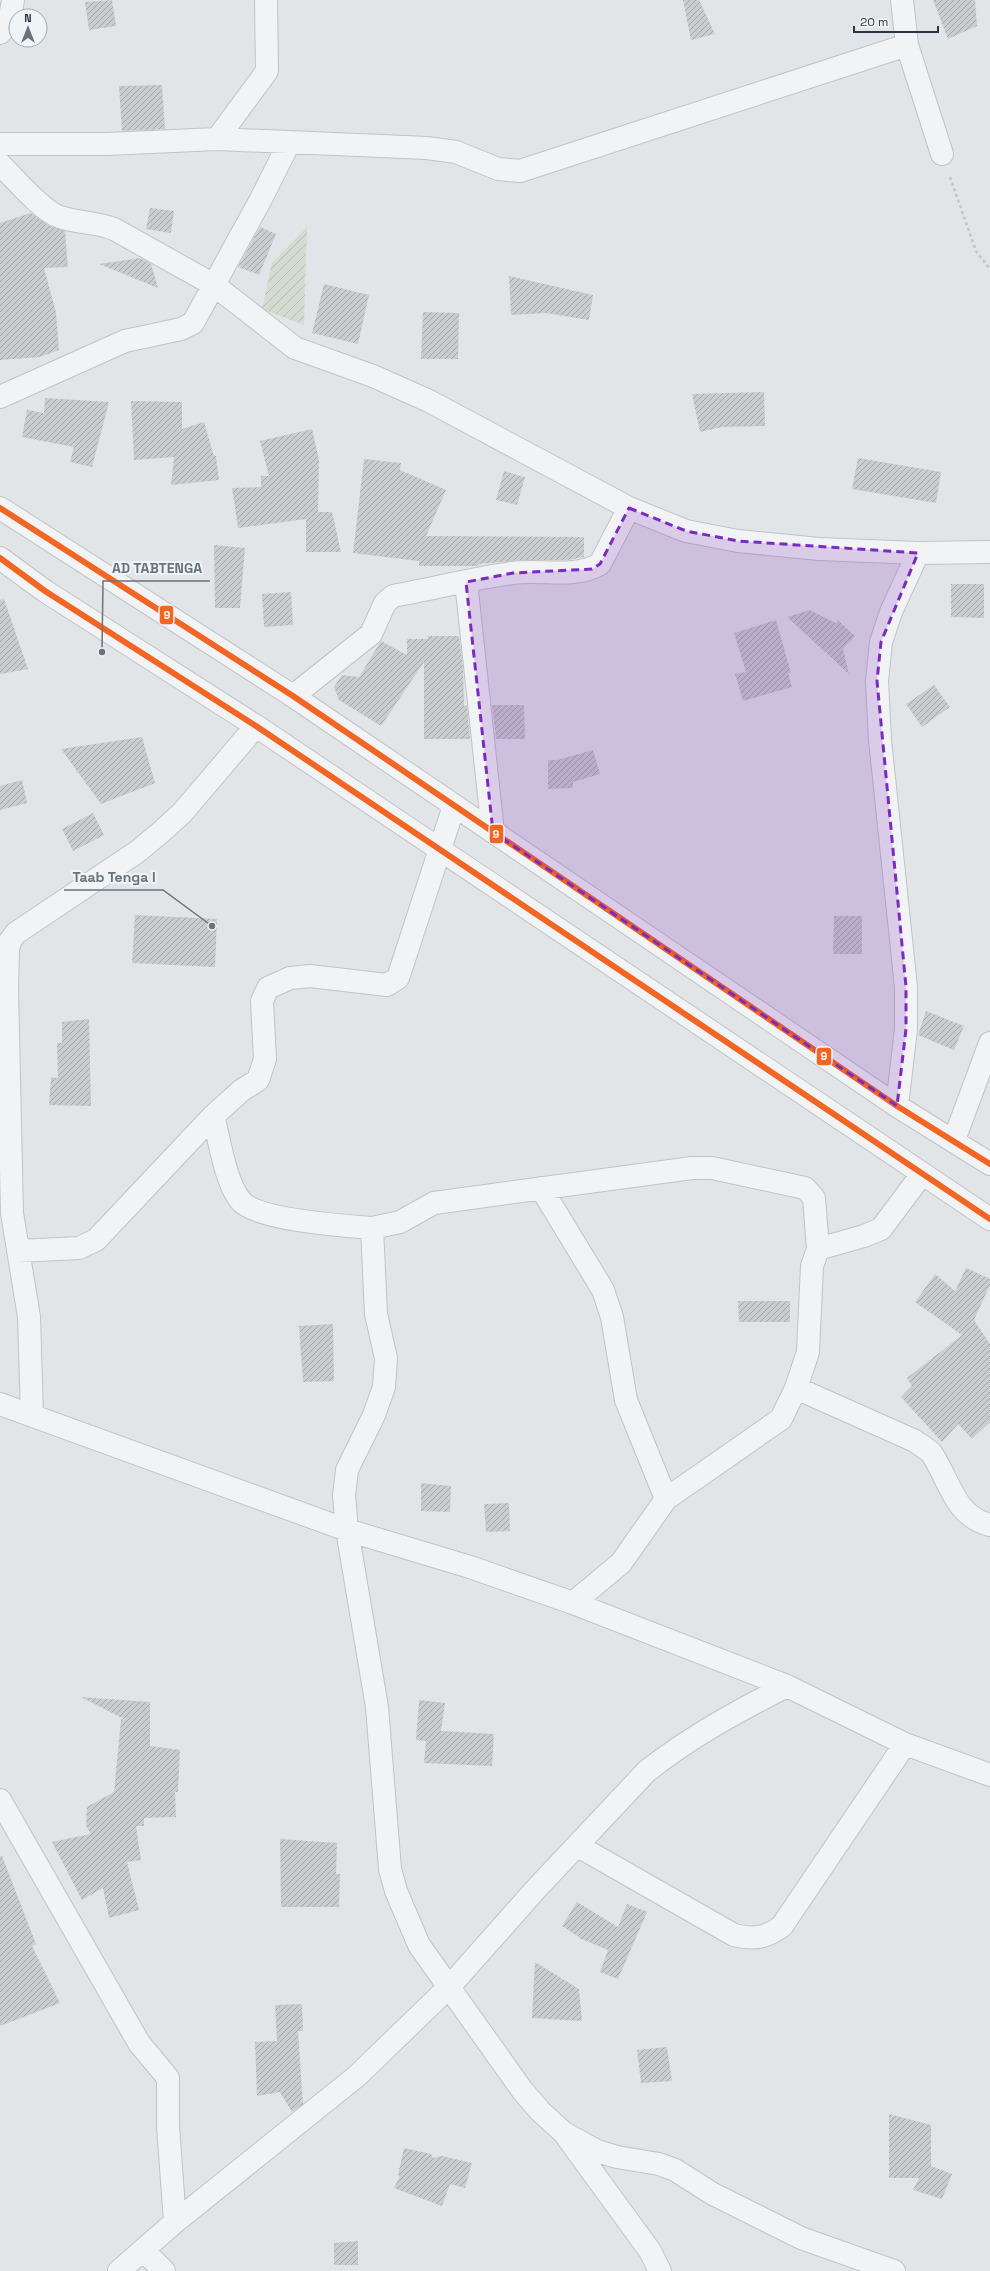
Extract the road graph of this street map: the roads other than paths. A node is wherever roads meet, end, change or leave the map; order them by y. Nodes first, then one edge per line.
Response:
1 (13, 0) edge
2 (266, 0) edge
3 (902, 0) edge
4 (0, 33) edge
5 (907, 45) junction
6 (217, 139) junction
7 (289, 143) junction
8 (0, 144) edge
9 (942, 154) road end
10 (0, 164) edge
11 (214, 285) junction
12 (0, 397) edge
13 (0, 508) edge
14 (629, 508) junction
15 (990, 552) edge
16 (918, 553) junction
17 (0, 558) edge
18 (466, 582) junction
19 (293, 696) junction
20 (256, 726) junction
21 (454, 806) junction
22 (493, 832) junction
23 (440, 850) junction
24 (3, 988) edge
25 (990, 1043) edge
26 (5, 1101) edge
27 (897, 1106) junction
28 (213, 1116) junction
29 (954, 1140) junction
30 (990, 1164) edge
31 (922, 1174) junction
32 (541, 1188) junction
33 (990, 1219) edge
34 (372, 1228) junction
35 (818, 1249) junction
36 (18, 1251) junction
37 (796, 1388) junction
38 (0, 1404) edge
39 (32, 1416) junction
40 (666, 1499) junction
41 (990, 1525) edge
42 (347, 1530) junction
43 (573, 1603) junction
44 (787, 1686) junction
45 (906, 1744) junction
46 (990, 1775) edge
47 (0, 1800) edge
48 (578, 1846) junction
49 (450, 1986) junction
50 (564, 2133) junction
51 (175, 2222) junction
52 (143, 2250) junction
53 (119, 2271) edge
54 (164, 2271) edge
55 (660, 2271) edge
56 (894, 2271) edge

1 - 4 street
2 - 6 street
3 - 5 street
5 - 7 street
5 - 9 street
6 - 7 street
6 - 8 street
7 - 11 street
10 - 11 street
11 - 12 street
11 - 14 street
13 - 19 street
14 - 16 street
14 - 18 street
15 - 16 street
16 - 27 street
17 - 20 street
18 - 19 street
18 - 22 street
19 - 21 street
20 - 23 street
20 - 24 street
21 - 22 street
21 - 23 street
22 - 27 street
23 - 28 street
23 - 31 street
24 - 26 street
25 - 29 street
26 - 36 street
27 - 29 street
28 - 34 street
28 - 36 street
29 - 30 street
31 - 33 street
31 - 35 street
32 - 34 street
32 - 35 street
32 - 40 street
34 - 42 street
35 - 37 street
36 - 39 street
37 - 40 street
37 - 41 street
38 - 39 street
39 - 42 street
40 - 43 street
42 - 43 street
42 - 49 street
43 - 44 street
44 - 45 street
44 - 48 street
45 - 46 street
45 - 48 street
47 - 51 street
48 - 49 street
49 - 50 street
49 - 51 street
50 - 55 street
50 - 56 street
51 - 52 street
52 - 53 street
52 - 54 street

